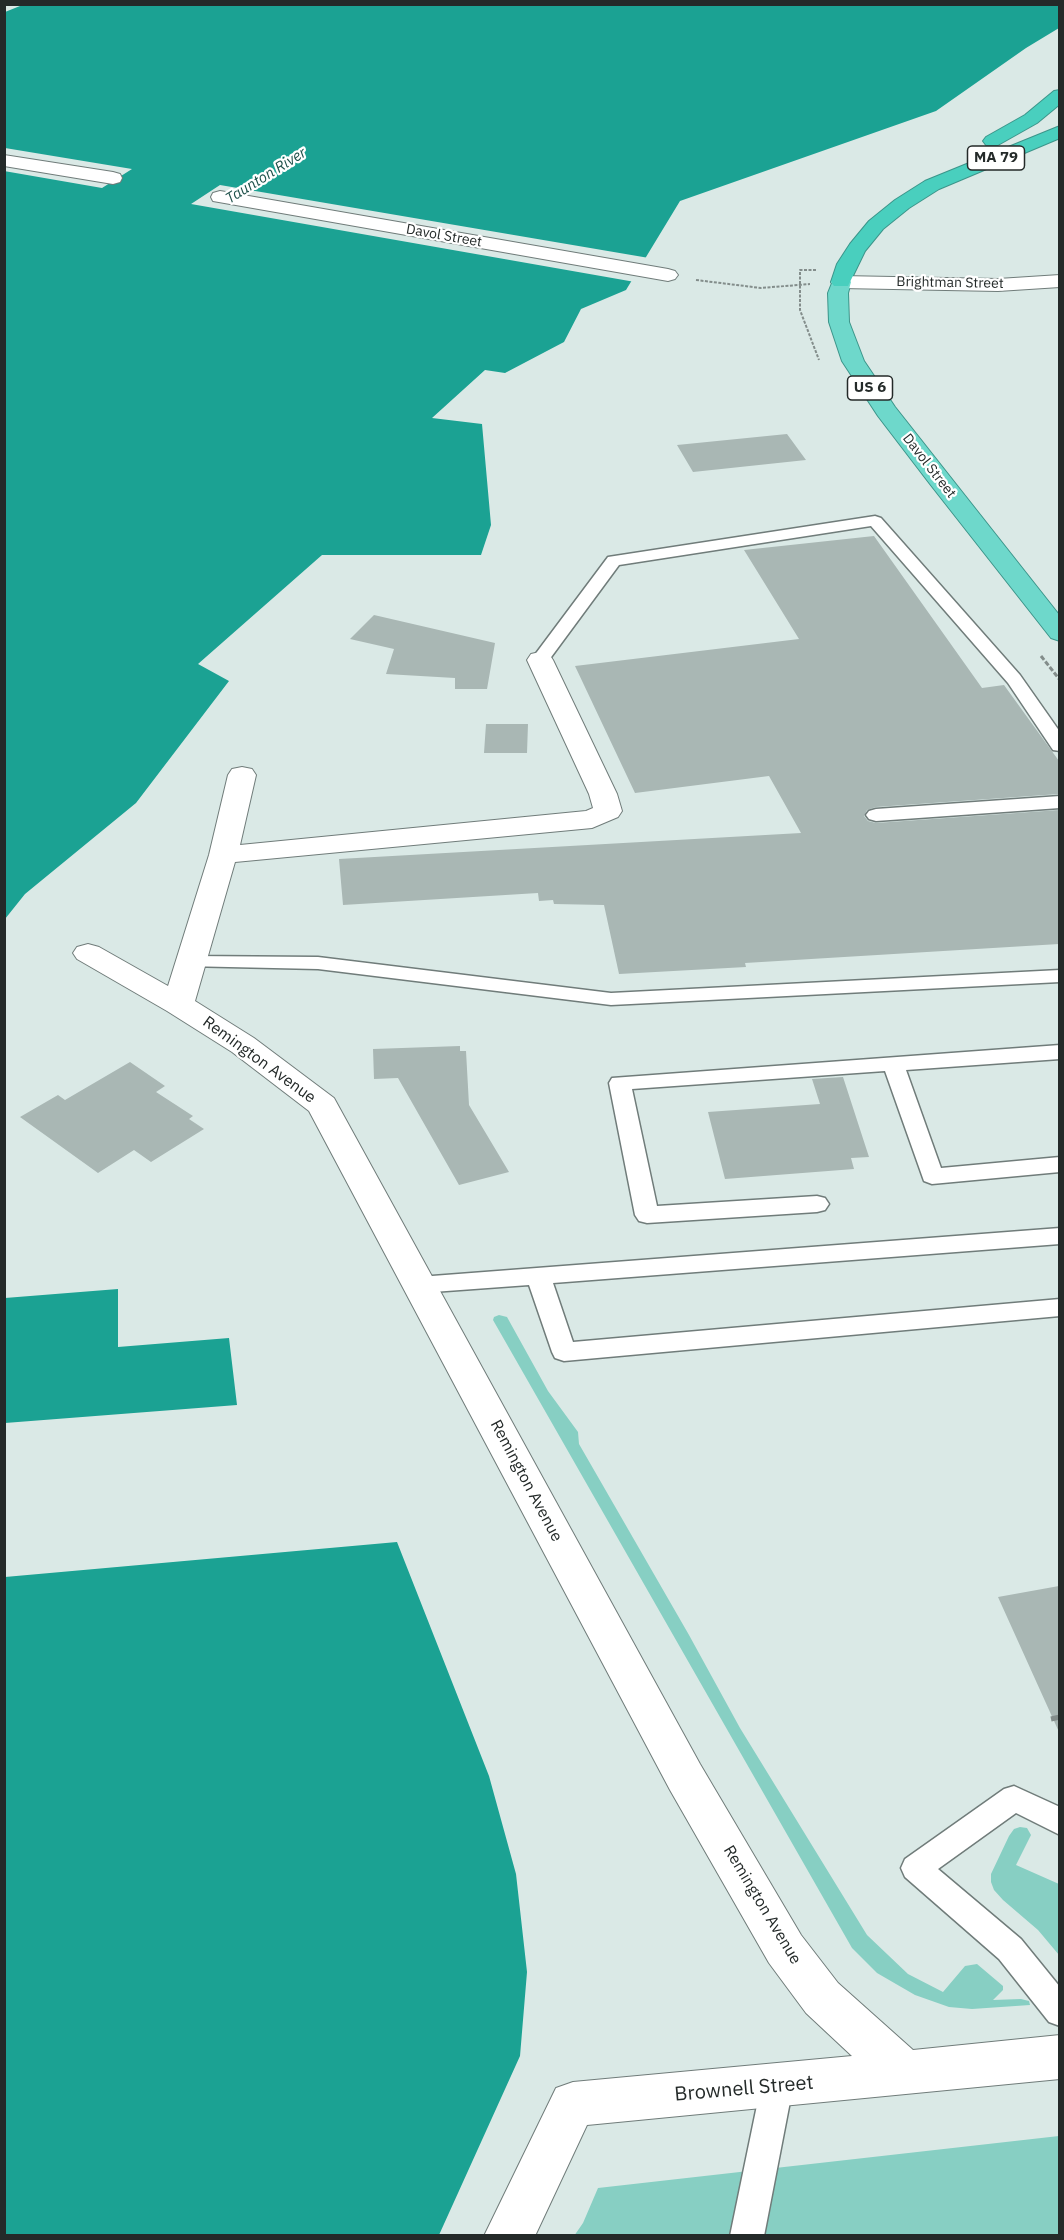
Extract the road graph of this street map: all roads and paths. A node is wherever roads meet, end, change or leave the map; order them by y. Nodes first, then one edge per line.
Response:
1 (1059, 95) edge
2 (1059, 131) edge
3 (4, 160) edge
4 (113, 178) dead end
5 (932, 185) junction
6 (220, 197) dead end
7 (668, 275) joint
8 (1059, 281) edge
9 (841, 282) junction
10 (1059, 633) edge
11 (540, 660) joint
12 (1059, 746) edge
13 (242, 775) dead end
14 (1059, 802) edge
15 (876, 815) dead end
16 (223, 855) junction
17 (88, 953) dead end
18 (191, 962) junction
19 (1059, 976) edge
20 (178, 1004) junction
21 (1059, 1052) edge
22 (893, 1064) junction
23 (1059, 1164) edge
24 (817, 1204) dead end
25 (1059, 1236) edge
26 (538, 1275) junction
27 (419, 1285) junction
28 (1059, 1307) edge
29 (1059, 1717) edge
30 (1051, 1719) dead end
31 (1059, 1822) edge
32 (1059, 2013) edge
33 (1059, 2057) edge
34 (903, 2072) junction
35 (777, 2086) junction
36 (509, 2235) edge
37 (747, 2235) edge

1 - 5 highway, US 6
2 - 5 highway, MA 79
3 - 4 street
5 - 9 highway, US 6
6 - 7 street, Davol Street
7 - 9 path
8 - 9 street, Brightman Street
9 - 10 highway, Davol Street / US 6
11 - 12 lane
11 - 16 street
13 - 16 street
14 - 15 lane
16 - 18 street
17 - 20 street, Remington Avenue
18 - 19 lane
18 - 20 street
20 - 27 street, Remington Avenue
21 - 22 lane
22 - 23 lane
22 - 24 lane
25 - 26 lane
26 - 27 lane
26 - 28 lane
27 - 34 street, Remington Avenue
29 - 30 path
31 - 32 lane
33 - 34 street, Brownell Street
34 - 35 street, Brownell Street
35 - 36 street, Brownell Street
35 - 37 lane

